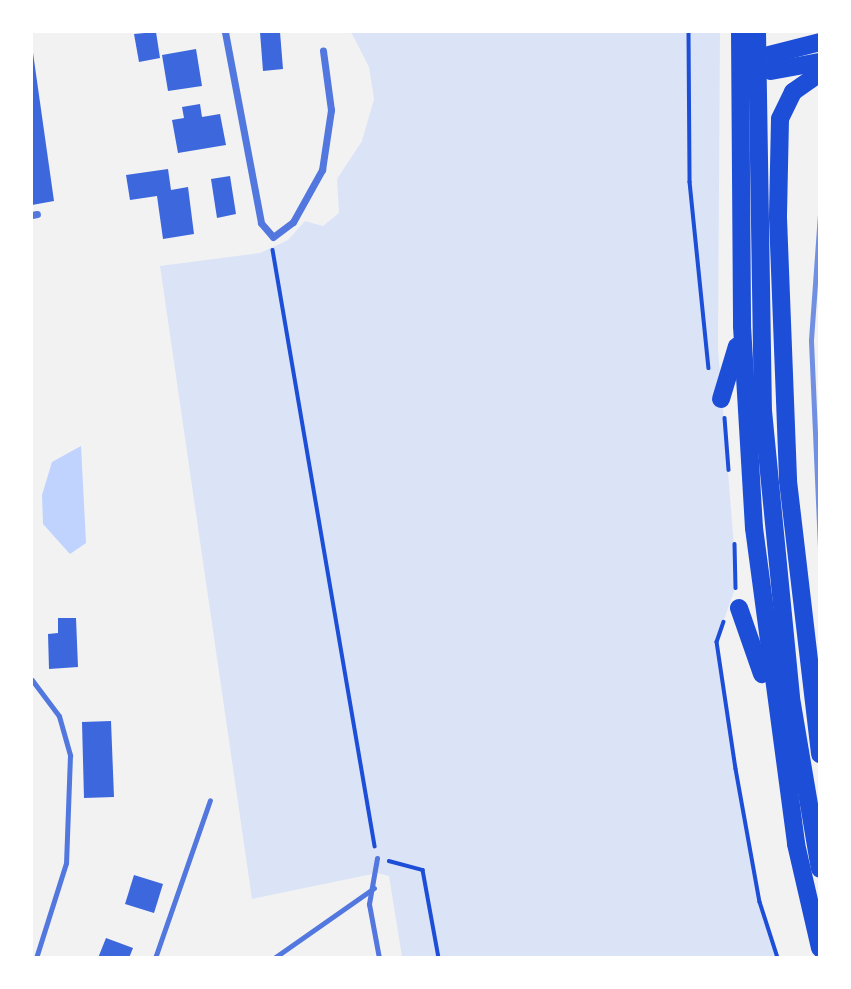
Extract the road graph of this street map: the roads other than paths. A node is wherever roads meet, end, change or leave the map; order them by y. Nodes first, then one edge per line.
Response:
1 (225, 32) edge
2 (740, 32) edge
3 (757, 32) edge
4 (817, 38) edge
5 (323, 51) dead end
6 (815, 69) edge
7 (742, 326) junction
8 (721, 401) road end
9 (732, 607) road end
10 (32, 682) edge
11 (778, 727) junction
12 (820, 754) edge
13 (210, 800) dead end
14 (377, 858) road end
15 (820, 869) edge
16 (374, 888) junction
17 (820, 948) edge
18 (36, 957) edge
19 (155, 957) edge
20 (274, 957) edge
21 (379, 957) edge

1 - 5 street
2 - 7 highway
3 - 15 highway
4 - 6 highway
6 - 12 highway
7 - 8 highway
7 - 11 highway
9 - 11 highway
10 - 18 lane
11 - 17 highway
13 - 19 lane
14 - 16 lane
16 - 20 lane
16 - 21 lane

